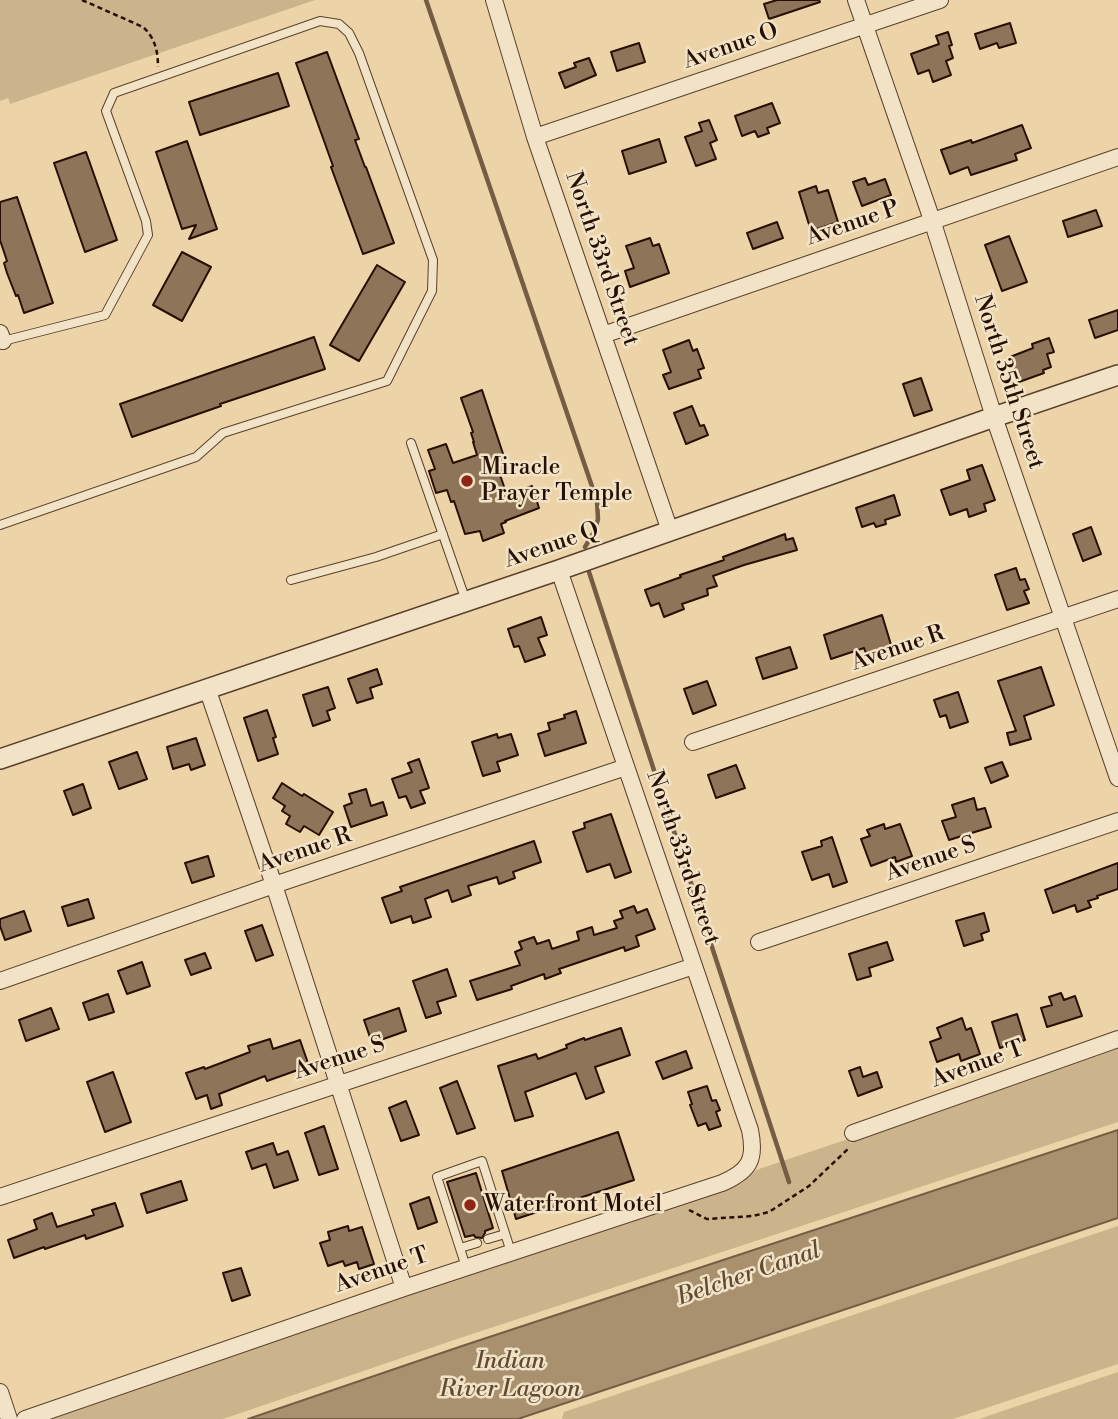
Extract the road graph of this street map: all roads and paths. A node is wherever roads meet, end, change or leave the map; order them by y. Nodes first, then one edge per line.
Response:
1 (82, 0) edge
2 (494, 0) edge
3 (856, 0) edge
4 (940, 0) edge
5 (865, 26) junction
6 (158, 70) dead end
7 (535, 137) junction
8 (1118, 157) edge
9 (932, 220) junction
10 (603, 335) junction
11 (1, 339) edge
12 (1118, 375) edge
13 (994, 417) junction
14 (411, 443) dead end
15 (0, 525) edge
16 (670, 531) junction
17 (443, 534) junction
18 (559, 570) junction
19 (291, 580) dead end
20 (1118, 599) edge
21 (466, 601) junction
22 (1063, 617) junction
23 (206, 688) junction
24 (693, 742) dead end
25 (0, 759) edge
26 (626, 767) junction
27 (1118, 778) edge
28 (1118, 821) edge
29 (274, 885) junction
30 (759, 942) dead end
31 (694, 966) junction
32 (0, 981) edge
33 (1118, 1039) edge
34 (337, 1084) junction
35 (872, 1127) junction
36 (853, 1133) dead end
37 (750, 1163) joint
38 (0, 1197) edge
39 (675, 1199) junction
40 (505, 1234) junction
41 (488, 1240) dead end
42 (477, 1243) dead end
43 (460, 1248) junction
44 (511, 1252) junction
45 (466, 1267) junction
46 (404, 1288) junction
47 (0, 1392) edge
48 (9, 1419) edge
49 (25, 1419) edge

1 - 6 path
2 - 7 street, North 33rd Street
3 - 5 street, North 35th Street
4 - 5 street, Avenue O
5 - 7 street, Avenue O
5 - 9 street, North 35th Street
7 - 10 street, North 33rd Street
8 - 9 street, Avenue P
9 - 10 street, Avenue P
9 - 13 street, North 35th Street
10 - 16 street, North 33rd Street
11 - 15 lane
12 - 13 street, Avenue Q
13 - 16 street, Avenue Q
13 - 22 street, North 35th Street
14 - 17 lane
16 - 18 street, Avenue Q
17 - 19 lane
17 - 21 lane
18 - 21 street, Avenue Q
18 - 26 street, North 33rd Street
20 - 22 street, Avenue R
21 - 23 street, Avenue Q
22 - 24 street, Avenue R
22 - 27 street, North 35th Street
23 - 25 street, Avenue Q
23 - 29 street
26 - 29 street, Avenue R
26 - 31 street, North 33rd Street
28 - 30 street, Avenue S
29 - 32 street, Avenue R
29 - 34 street
31 - 34 street, Avenue S
31 - 37 street, North 33rd Street
33 - 35 street, Avenue T
34 - 38 street, Avenue S
34 - 46 street
35 - 36 street, Avenue T
35 - 39 path
37 - 39 street, Avenue T
39 - 44 street, Avenue T
40 - 41 lane
40 - 43 lane
40 - 44 lane
42 - 43 lane
43 - 45 lane
44 - 45 street, Avenue T
45 - 46 street, Avenue T
46 - 49 street, Avenue T
47 - 48 street

